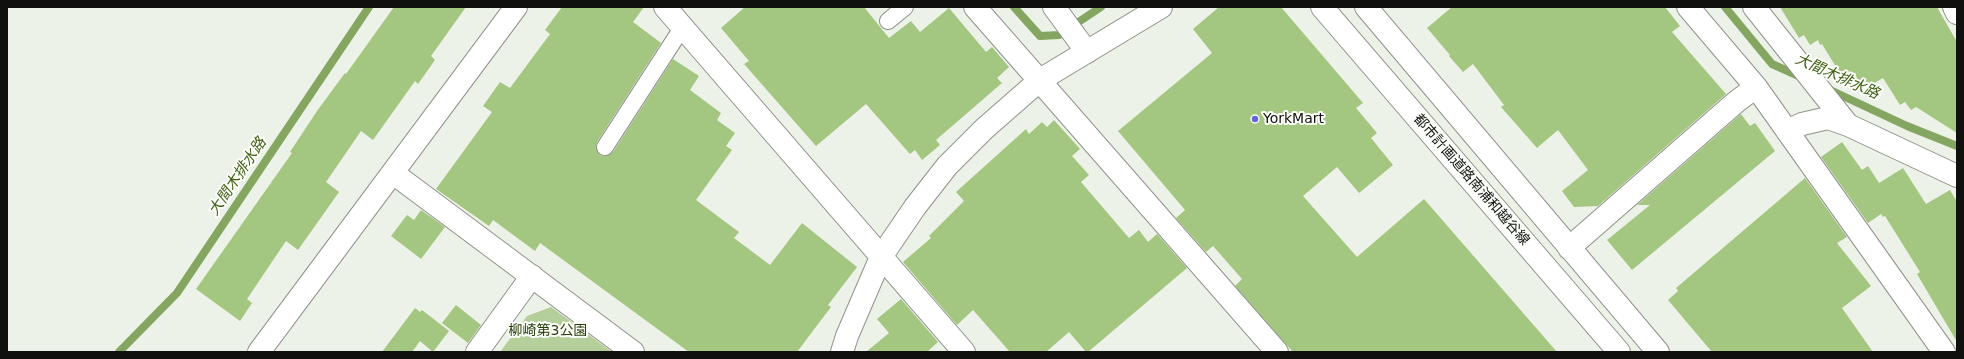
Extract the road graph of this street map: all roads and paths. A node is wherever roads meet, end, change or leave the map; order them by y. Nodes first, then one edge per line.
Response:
1 (516, 7) edge
2 (665, 7) edge
3 (905, 7) edge
4 (975, 7) edge
5 (1054, 7) edge
6 (1161, 7) edge
7 (1322, 7) edge
8 (1366, 7) edge
9 (1688, 7) edge
10 (1754, 7) edge
11 (1954, 7) edge
12 (1957, 13) edge
13 (888, 21) dead end
14 (682, 28) junction
15 (1087, 52) junction
16 (1040, 80) junction
17 (1756, 87) junction
18 (1848, 125) junction
19 (1787, 131) junction
20 (605, 147) dead end
21 (393, 173) junction
22 (1957, 176) edge
23 (1569, 248) junction
24 (881, 257) junction
25 (532, 276) junction
26 (259, 352) edge
27 (477, 352) edge
28 (633, 352) edge
29 (842, 352) edge
30 (964, 352) edge
31 (1277, 352) edge
32 (1619, 352) edge
33 (1658, 352) edge
34 (1944, 352) edge

1 - 21 street
2 - 14 street
3 - 13 lane
4 - 16 street
5 - 15 street
6 - 15 street
7 - 32 street, 都市計画道路南浦和越谷線
8 - 23 street
9 - 17 street
10 - 18 street
11 - 12 street
14 - 20 lane
14 - 24 street
15 - 16 street
16 - 24 street
16 - 31 street
17 - 19 street
17 - 23 street
18 - 19 street
18 - 22 street
19 - 34 street
21 - 25 street
21 - 26 street
23 - 33 street
24 - 29 street
24 - 30 street
25 - 27 street
25 - 28 street

